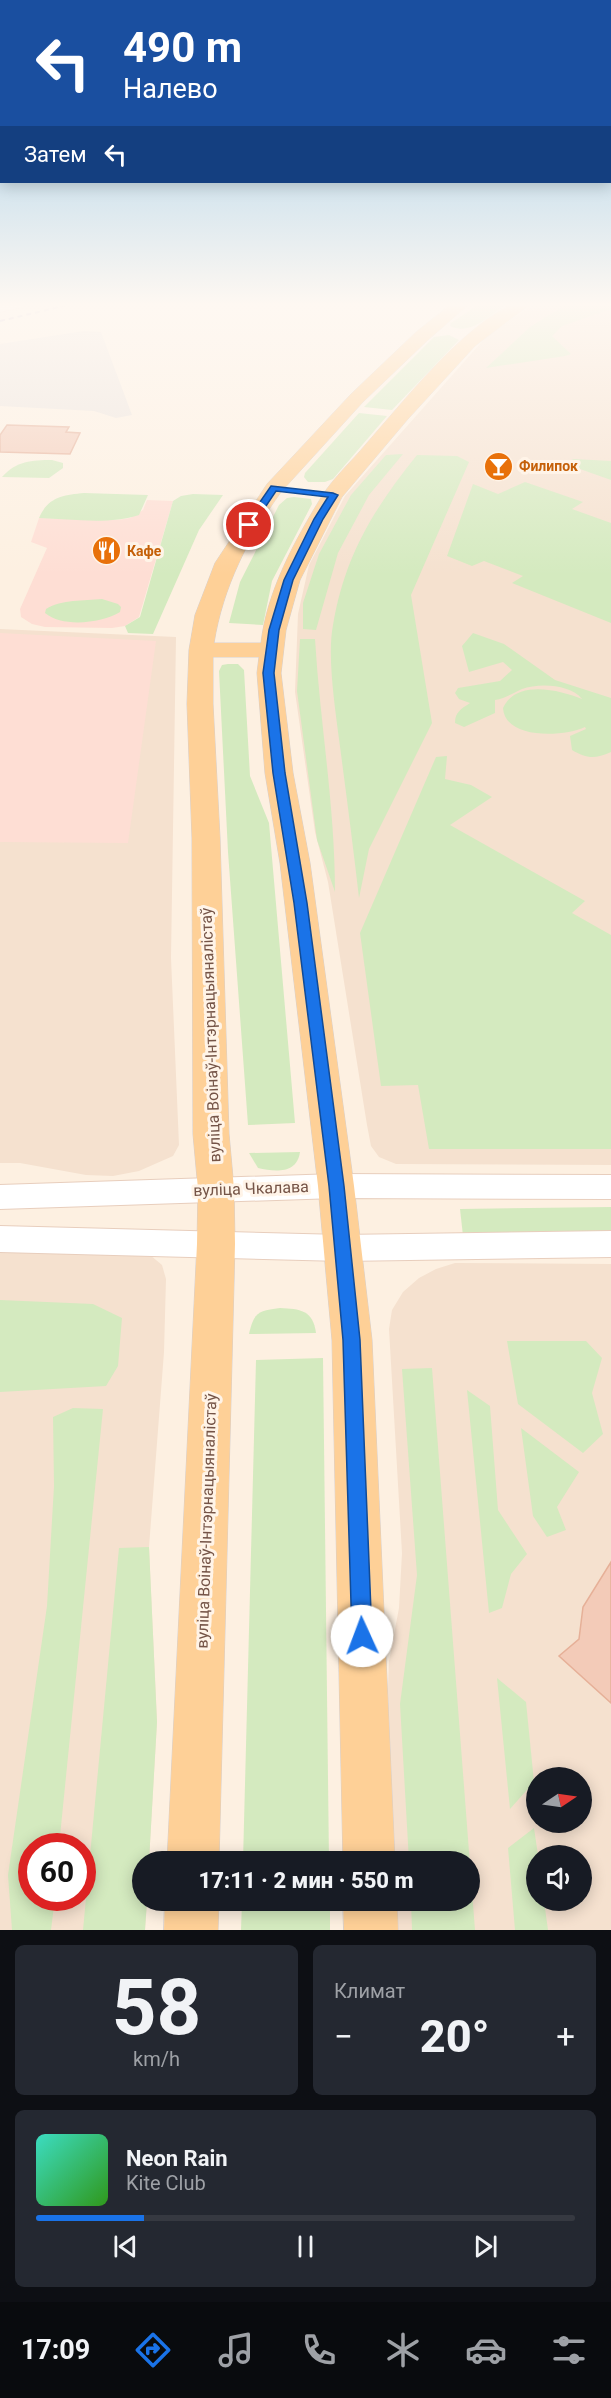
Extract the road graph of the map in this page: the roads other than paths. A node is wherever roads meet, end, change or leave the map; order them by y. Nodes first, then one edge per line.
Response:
1 (360, 395) edge
2 (421, 395) edge
3 (274, 488) junction
4 (333, 495) junction
5 (201, 650) junction
6 (272, 650) junction
7 (336, 1186) junction
8 (611, 1187) edge
9 (216, 1189) junction
10 (0, 1197) edge
11 (0, 1239) edge
12 (216, 1244) junction
13 (611, 1245) edge
14 (342, 1248) junction
15 (193, 1851) edge
16 (369, 1851) edge
17 (191, 1911) edge
18 (370, 1911) edge
19 (190, 1930) edge
20 (371, 1930) edge

1 - 3 main road, вуліца Воінаў-Інтэрнацыяналістаў
2 - 4 main road
3 - 4 main road
3 - 5 main road, вуліца Воінаў-Інтэрнацыяналістаў
4 - 6 main road
5 - 6 main road
5 - 9 main road, вуліца Воінаў-Інтэрнацыяналістаў
6 - 7 main road
7 - 8 main road, вуліца Чкалава
7 - 9 main road, вуліца Чкалава
7 - 14 main road
9 - 10 main road, вуліца Чкалава
9 - 12 main road, вуліца Воінаў-Інтэрнацыяналістаў
11 - 12 main road
12 - 14 main road
12 - 15 main road, вуліца Воінаў-Інтэрнацыяналістаў
13 - 14 main road
14 - 16 main road
17 - 19 main road
18 - 20 main road

